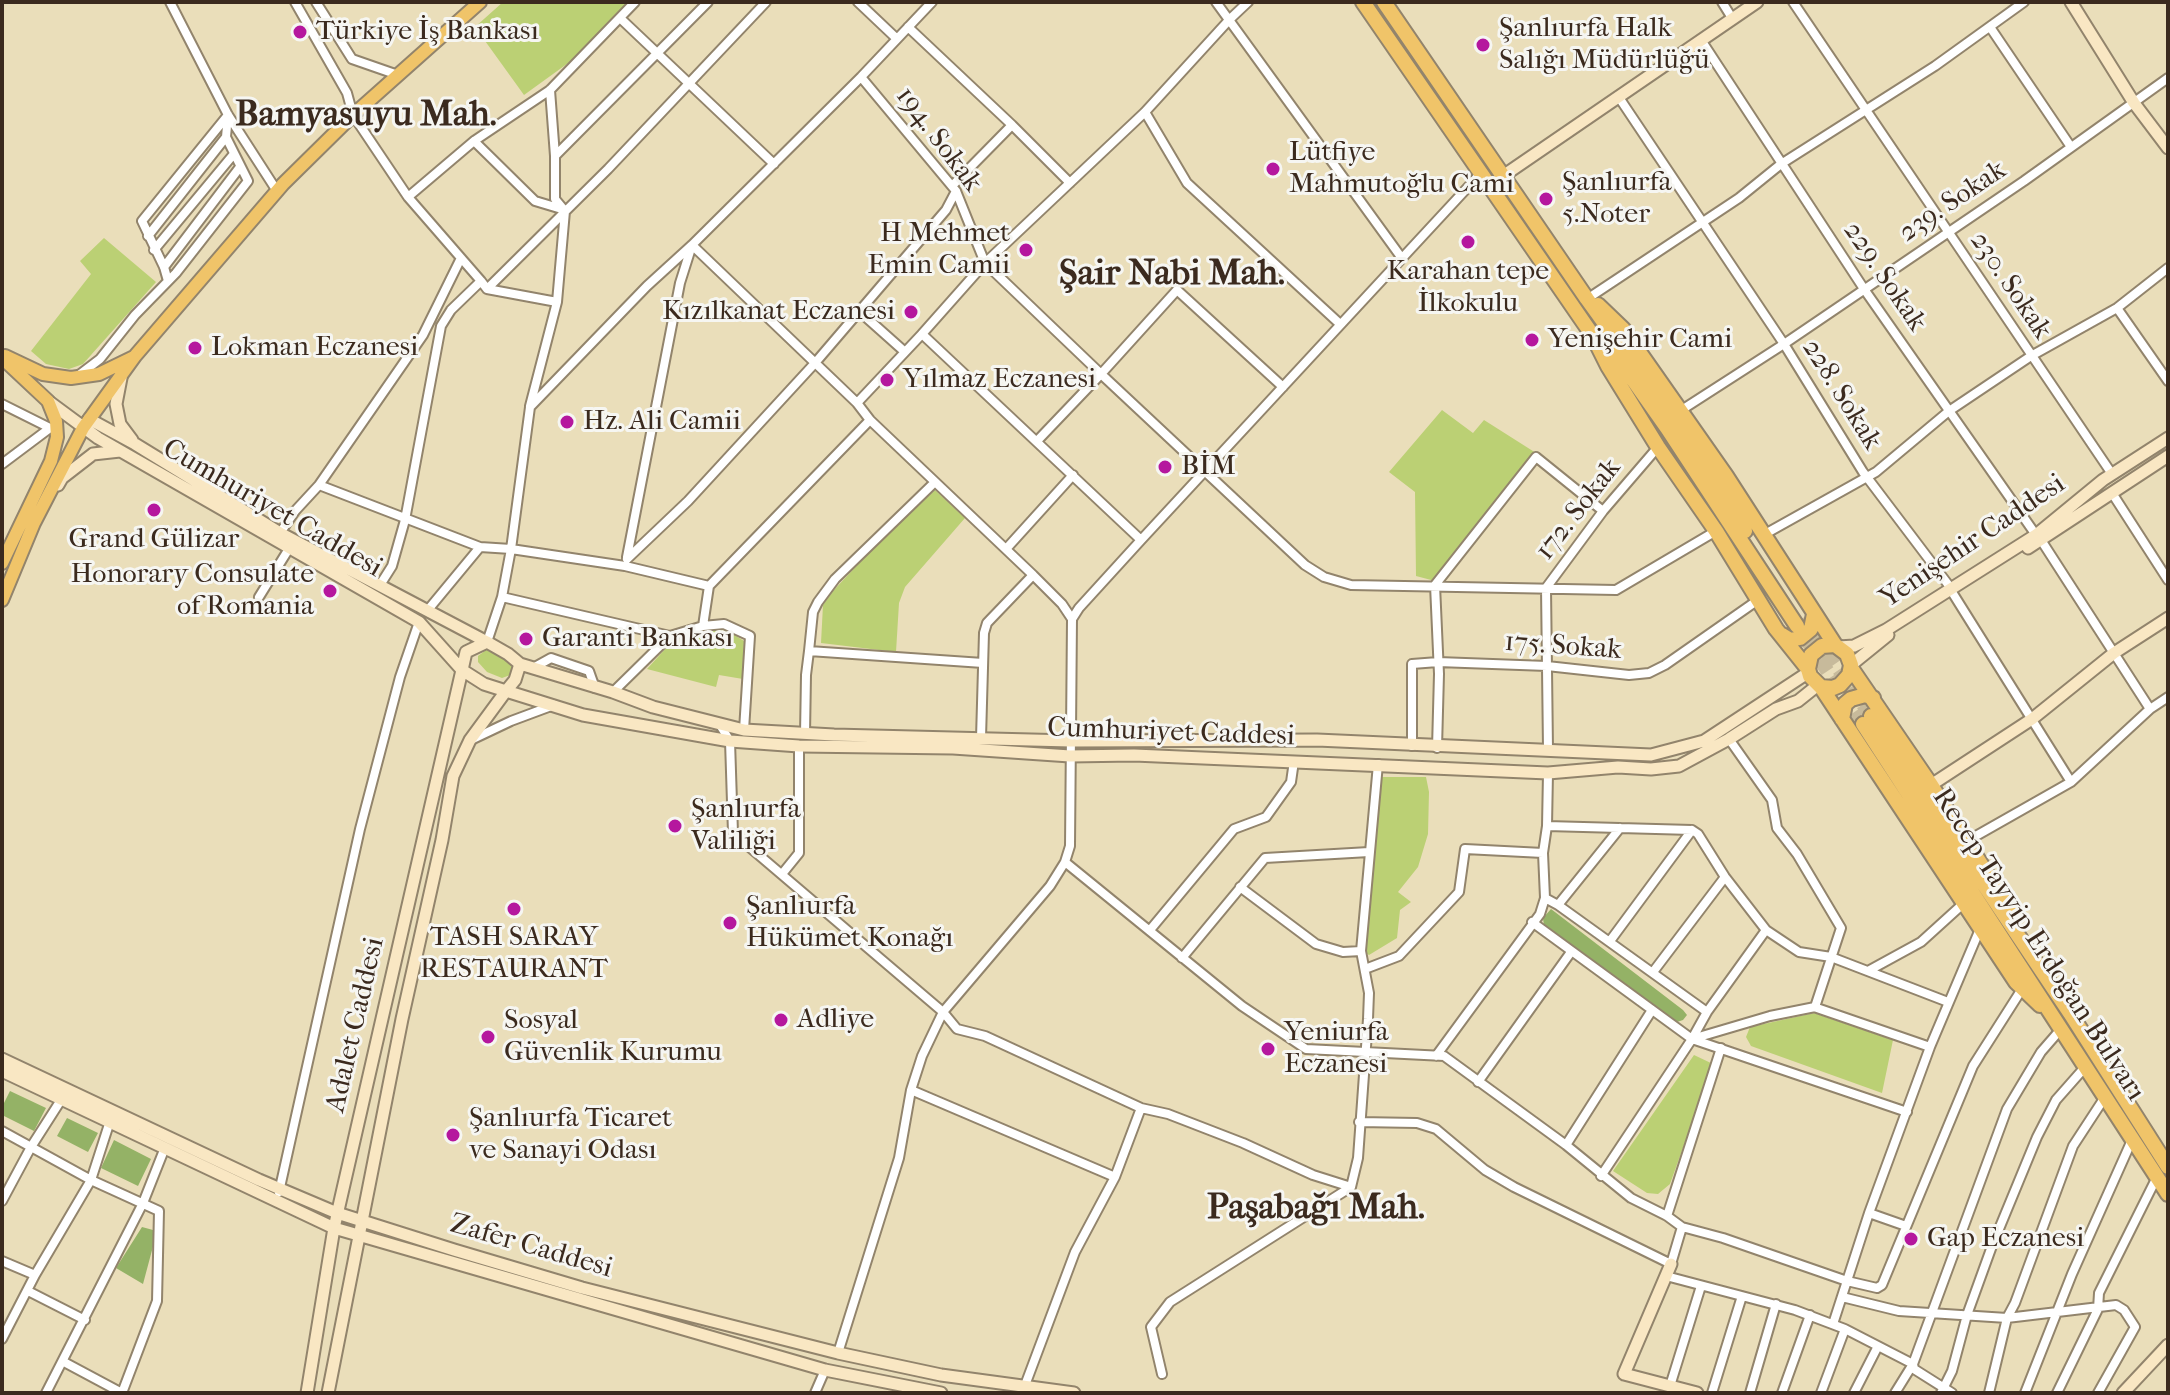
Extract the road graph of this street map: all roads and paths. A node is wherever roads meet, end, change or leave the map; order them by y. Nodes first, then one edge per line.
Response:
1 (170, 2) edge
2 (295, 2) edge
3 (316, 2) edge
4 (480, 2) edge
5 (635, 2) edge
6 (708, 2) edge
7 (766, 2) edge
8 (858, 2) edge
9 (932, 2) edge
10 (1216, 2) edge
11 (1248, 2) edge
12 (1363, 2) edge
13 (1384, 2) edge
14 (1722, 2) edge
15 (1757, 2) edge
16 (1793, 2) edge
17 (2024, 2) edge
18 (2071, 2) edge
19 (620, 18) junction
20 (1732, 18) junction
21 (1230, 19) junction
22 (908, 27) junction
23 (1990, 27) junction
24 (896, 38) junction
25 (1701, 40) junction
26 (657, 54) junction
27 (398, 75) junction
28 (861, 77) junction
29 (2168, 78) edge
30 (690, 84) junction
31 (550, 90) junction
32 (1618, 96) junction
33 (2134, 103) junction
34 (1864, 110) junction
35 (1145, 112) junction
36 (228, 115) junction
37 (353, 115) junction
38 (1012, 125) junction
39 (226, 137) junction
40 (474, 141) junction
41 (2071, 147) junction
42 (2168, 148) edge
43 (233, 155) junction
44 (555, 156) junction
45 (774, 164) junction
46 (1781, 164) junction
47 (240, 167) junction
48 (1481, 173) junction
49 (1503, 176) junction
50 (1070, 183) junction
51 (954, 188) junction
52 (277, 191) junction
53 (408, 197) junction
54 (565, 211) junction
55 (1702, 222) junction
56 (1947, 232) junction
57 (148, 236) junction
58 (692, 245) junction
59 (154, 250) junction
60 (1401, 257) junction
61 (461, 258) junction
62 (985, 263) junction
63 (164, 267) junction
64 (2168, 268) edge
65 (168, 281) junction
66 (484, 285) junction
67 (1864, 289) junction
68 (1587, 299) junction
69 (557, 302) junction
70 (2117, 308) junction
71 (859, 311) junction
72 (1340, 324) junction
73 (1591, 333) junction
74 (922, 334) junction
75 (1784, 344) junction
76 (905, 352) junction
77 (2, 356) edge
78 (135, 356) junction
79 (2031, 356) junction
80 (815, 363) junction
81 (1101, 374) junction
82 (71, 378) junction
83 (121, 378) junction
84 (2168, 381) edge
85 (1283, 387) junction
86 (48, 401) junction
87 (857, 403) junction
88 (2, 404) edge
89 (530, 407) junction
90 (1680, 411) junction
91 (1949, 411) junction
92 (870, 420) junction
93 (86, 424) junction
94 (2168, 438) edge
95 (1037, 441) junction
96 (135, 444) junction
97 (1658, 447) junction
98 (122, 451) junction
99 (2168, 456) edge
100 (2, 464) edge
101 (1207, 470) junction
102 (2112, 474) junction
103 (1073, 475) junction
104 (1867, 477) junction
105 (935, 482) junction
106 (319, 485) junction
107 (2112, 493) junction
108 (1603, 511) junction
109 (36, 519) junction
110 (405, 520) junction
111 (1716, 531) junction
112 (280, 533) junction
113 (1765, 534) junction
114 (2038, 537) junction
115 (1141, 540) junction
116 (290, 547) junction
117 (480, 547) junction
118 (511, 549) junction
119 (1006, 549) junction
120 (626, 561) junction
121 (2, 563) edge
122 (1033, 575) junction
123 (2168, 580) edge
124 (380, 585) junction
125 (1435, 585) junction
126 (709, 586) junction
127 (1546, 588) junction
128 (1951, 590) junction
129 (259, 597) dead end
130 (502, 597) junction
131 (2, 600) edge
132 (1758, 600) junction
133 (427, 611) junction
134 (2168, 618) edge
135 (1072, 619) junction
136 (1805, 619) junction
137 (419, 622) junction
138 (703, 626) junction
139 (1776, 629) junction
140 (670, 636) junction
141 (487, 642) junction
142 (1837, 646) junction
143 (809, 651) junction
144 (2114, 653) junction
145 (1438, 662) junction
146 (983, 663) junction
147 (526, 666) junction
148 (1547, 666) junction
149 (1851, 666) junction
150 (462, 670) junction
151 (1808, 670) junction
152 (1820, 686) junction
153 (506, 691) junction
154 (613, 692) junction
155 (2168, 697) edge
156 (1873, 698) junction
157 (555, 705) junction
158 (2150, 709) junction
159 (1842, 719) junction
160 (2032, 719) junction
161 (720, 725) junction
162 (744, 730) junction
163 (805, 734) junction
164 (981, 738) junction
165 (1729, 739) junction
166 (470, 740) junction
167 (730, 741) junction
168 (1071, 741) junction
169 (799, 746) junction
170 (1412, 746) junction
171 (1437, 748) junction
172 (1548, 749) junction
173 (1070, 756) junction
174 (1294, 761) junction
175 (1378, 764) junction
176 (1548, 773) junction
177 (2071, 782) junction
178 (1931, 785) junction
179 (1547, 826) junction
180 (1620, 828) junction
181 (1692, 830) junction
182 (1967, 841) junction
183 (1369, 852) junction
184 (1543, 853) junction
185 (1065, 862) junction
186 (782, 874) junction
187 (1725, 877) junction
188 (1240, 887) junction
189 (1545, 898) junction
190 (1964, 903) junction
191 (1558, 905) junction
192 (1532, 922) junction
193 (1981, 928) junction
194 (1150, 930) junction
195 (1766, 930) junction
196 (1610, 941) junction
197 (1361, 951) junction
198 (1571, 952) junction
199 (1831, 957) junction
200 (1182, 958) junction
201 (1365, 969) junction
202 (1868, 971) junction
203 (1653, 972) junction
204 (2022, 989) junction
205 (1948, 1002) junction
206 (1814, 1007) junction
207 (1652, 1010) junction
208 (943, 1012) junction
209 (1707, 1012) junction
210 (2070, 1013) junction
211 (2058, 1023) junction
212 (1692, 1039) junction
213 (1930, 1047) junction
214 (1721, 1048) junction
215 (1365, 1054) junction
216 (1436, 1056) junction
217 (2, 1059) edge
218 (2086, 1066) junction
219 (3, 1073) edge
220 (1478, 1082) junction
221 (911, 1090) junction
222 (2105, 1097) junction
223 (61, 1100) junction
224 (1141, 1108) junction
225 (113, 1110) junction
226 (1907, 1112) junction
227 (1359, 1122) junction
228 (110, 1124) junction
229 (2, 1131) edge
230 (2133, 1139) junction
231 (1566, 1145) junction
232 (31, 1147) junction
233 (164, 1150) junction
234 (2163, 1172) edge
235 (1601, 1176) junction
236 (1115, 1177) junction
237 (91, 1180) junction
238 (1351, 1187) junction
239 (280, 1189) junction
240 (2168, 1194) edge
241 (2, 1201) edge
242 (278, 1202) junction
243 (143, 1203) junction
244 (337, 1213) junction
245 (1869, 1213) junction
246 (1667, 1216) junction
247 (362, 1220) junction
248 (1906, 1226) junction
249 (1682, 1227) junction
250 (334, 1228) junction
251 (359, 1235) junction
252 (2, 1261) edge
253 (1671, 1264) junction
254 (35, 1275) junction
255 (1666, 1276) junction
256 (1847, 1281) junction
257 (1701, 1286) junction
258 (28, 1291) junction
259 (1742, 1296) junction
260 (1842, 1297) junction
261 (1776, 1304) junction
262 (2098, 1305) junction
263 (2059, 1310) junction
264 (1810, 1315) junction
265 (1930, 1315) junction
266 (1967, 1315) junction
267 (2007, 1318) junction
268 (85, 1320) junction
269 (1833, 1324) junction
270 (1845, 1329) junction
271 (2, 1339) edge
272 (2168, 1345) edge
273 (1878, 1346) junction
274 (838, 1353) junction
275 (64, 1362) junction
276 (1913, 1364) junction
277 (825, 1370) junction
278 (1162, 1374) dead end
279 (1670, 1386) junction
280 (1024, 1388) junction
281 (1946, 1391) edge
282 (46, 1393) edge
283 (122, 1393) edge
284 (307, 1393) edge
285 (328, 1393) edge
286 (815, 1393) edge
287 (941, 1393) edge
288 (1074, 1393) edge
289 (1697, 1393) edge
290 (1712, 1393) edge
291 (1750, 1393) edge
292 (1782, 1393) edge
293 (1821, 1393) edge
294 (1854, 1393) edge
295 (1895, 1393) edge
296 (1989, 1393) edge
297 (2025, 1393) edge
298 (2057, 1393) edge
299 (2098, 1393) edge
300 (2123, 1393) edge

1 - 36 street
2 - 37 street
3 - 27 street
4 - 27 main road
5 - 19 street
6 - 26 street
7 - 30 street
8 - 24 street
9 - 22 street
10 - 21 street
11 - 21 street
12 - 48 highway
13 - 49 highway
14 - 20 street
15 - 20 main road
16 - 34 street, 230. Sokak
17 - 23 street
18 - 33 main road
19 - 26 street
19 - 31 street
20 - 25 main road
21 - 35 street
21 - 60 street
22 - 24 street
22 - 38 street
23 - 34 street
23 - 41 street
24 - 28 street
25 - 32 main road
25 - 46 street, 229. Sokak
26 - 30 street
26 - 44 street
27 - 37 main road
28 - 45 street
28 - 51 street, 194. Sokak
29 - 33 street, 239. Sokak
30 - 45 street
30 - 54 street
31 - 40 street
31 - 44 street
32 - 49 main road
32 - 55 street, 228. Sokak
33 - 41 street, 239. Sokak
33 - 42 main road
34 - 46 street
34 - 56 street, 230. Sokak
35 - 50 street
35 - 72 street
36 - 39 street
36 - 52 street
36 - 57 street
37 - 52 main road
37 - 53 street
38 - 50 street
38 - 51 street
39 - 43 street
39 - 57 street
40 - 53 street
40 - 54 street
41 - 56 street, 239. Sokak
43 - 47 street
43 - 59 street
44 - 54 street
45 - 58 street
46 - 55 street
46 - 67 street, 229. Sokak
47 - 63 street
47 - 65 street
48 - 60 street
48 - 73 highway
49 - 68 highway
50 - 62 street
51 - 62 street, 194. Sokak
51 - 71 street
52 - 78 main road
53 - 61 street
54 - 66 street
54 - 69 street
55 - 68 street
55 - 75 street, 228. Sokak
56 - 67 street, 239. Sokak
56 - 79 street, 230. Sokak
57 - 59 street
58 - 80 street
58 - 89 street
58 - 120 street
59 - 63 street
60 - 72 street
61 - 66 street
61 - 106 street
62 - 74 street
62 - 81 street, 194. Sokak
63 - 65 street
64 - 70 street
65 - 82 street
66 - 69 street
66 - 110 street
67 - 75 street, 239. Sokak
67 - 91 street, 229. Sokak
68 - 90 highway
68 - 136 highway
69 - 89 street
70 - 79 street
70 - 84 street
71 - 76 street
71 - 80 street
72 - 85 street
73 - 97 highway
73 - 136 highway
74 - 76 street
74 - 95 street
75 - 90 street, 239. Sokak
75 - 104 street, 228. Sokak
76 - 87 street
77 - 82 main road
77 - 86 main road
78 - 82 main road
78 - 83 main road
79 - 91 street
79 - 102 street, 230. Sokak
80 - 87 street
80 - 120 street
81 - 85 street
81 - 95 street
81 - 101 street, 194. Sokak
83 - 93 main road
83 - 96 main road
85 - 101 street
86 - 93 main road, Cumhuriyet Caddesi
86 - 121 main road
87 - 92 street
88 - 100 street
89 - 118 street
90 - 113 highway
91 - 104 street
91 - 114 street, 229. Sokak
92 - 105 street
92 - 126 street
93 - 96 main road, Cumhuriyet Caddesi
93 - 98 main road, Cumhuriyet Caddesi
93 - 109 main road
94 - 102 main road, Yenişehir Caddesi
95 - 103 street
96 - 112 main road, Cumhuriyet Caddesi
97 - 108 street, 172. Sokak
97 - 111 highway
98 - 109 main road
98 - 116 main road, Cumhuriyet Caddesi
99 - 107 main road, Yenişehir Caddesi
101 - 115 street
101 - 125 street, 194. Sokak
102 - 114 main road, Yenişehir Caddesi
103 - 115 street
103 - 119 street
104 - 113 street
104 - 128 street, 228. Sokak
105 - 119 street
105 - 143 street
106 - 110 street
106 - 112 street
107 - 114 main road, Yenişehir Caddesi
107 - 123 street
108 - 125 street
108 - 127 street, 172. Sokak
109 - 131 main road
110 - 117 street
110 - 124 street
111 - 127 street, 194. Sokak
111 - 132 highway
112 - 124 main road, Cumhuriyet Caddesi
113 - 136 highway
114 - 128 main road, Yenişehir Caddesi
114 - 144 street, 229. Sokak
115 - 135 street
116 - 129 street
116 - 137 main road, Cumhuriyet Caddesi
117 - 118 street
117 - 133 street
118 - 120 street
118 - 130 street
119 - 122 street
120 - 126 street
122 - 135 street
122 - 146 street
124 - 133 main road, Cumhuriyet Caddesi
125 - 127 street, 194. Sokak
125 - 145 street
126 - 138 street
127 - 148 street, 172. Sokak
128 - 142 main road, Yenişehir Caddesi
128 - 149 main road, Yenişehir Caddesi
128 - 160 street, 228. Sokak
130 - 140 street
130 - 141 street
132 - 139 highway
132 - 148 street, 175. Sokak
133 - 141 main road, Cumhuriyet Caddesi
134 - 144 main road
135 - 168 street
136 - 139 highway
136 - 142 highway
137 - 150 main road, Cumhuriyet Caddesi
137 - 239 street
138 - 140 street
138 - 162 street
139 - 151 highway
140 - 154 street
141 - 147 main road, Cumhuriyet Caddesi
141 - 150 main road
142 - 149 highway
142 - 151 highway
143 - 146 street
143 - 163 street
144 - 158 street, 229. Sokak
144 - 160 main road
145 - 148 street, 175. Sokak
145 - 170 street
145 - 171 street
146 - 164 street
147 - 153 main road, Adalet Caddesi
147 - 154 main road, Cumhuriyet Caddesi
148 - 172 street, 172. Sokak
149 - 152 highway
149 - 156 highway
150 - 153 main road, Cumhuriyet Caddesi
150 - 244 main road, Adalet Caddesi
151 - 152 highway
151 - 172 main road, Cumhuriyet Caddesi
152 - 159 highway
152 - 165 main road, Cumhuriyet Caddesi
153 - 157 main road, Cumhuriyet Caddesi
153 - 166 main road, Adalet Caddesi
154 - 161 main road, Cumhuriyet Caddesi
155 - 158 street
156 - 159 highway
156 - 178 highway
157 - 166 street
157 - 167 main road, Cumhuriyet Caddesi
158 - 177 street
159 - 190 highway
160 - 177 street, 228. Sokak
160 - 178 main road
161 - 162 main road, Cumhuriyet Caddesi
161 - 167 street
162 - 163 main road, Cumhuriyet Caddesi
163 - 164 main road, Cumhuriyet Caddesi
164 - 168 main road, Cumhuriyet Caddesi
165 - 176 main road, Cumhuriyet Caddesi
165 - 199 street
166 - 247 main road, Adalet Caddesi
167 - 169 main road, Cumhuriyet Caddesi
167 - 186 street
168 - 170 main road, Cumhuriyet Caddesi
168 - 173 street
169 - 173 main road, Cumhuriyet Caddesi
169 - 186 street
170 - 171 main road, Cumhuriyet Caddesi
171 - 172 main road, Cumhuriyet Caddesi
173 - 174 main road, Cumhuriyet Caddesi
173 - 185 street
174 - 175 main road, Cumhuriyet Caddesi
174 - 194 street
175 - 176 main road, Cumhuriyet Caddesi
175 - 183 street
176 - 179 street
177 - 182 street
178 - 182 highway
179 - 180 street
179 - 184 street
180 - 181 street
180 - 191 street
181 - 187 street
181 - 196 street
182 - 210 highway
183 - 188 street
183 - 197 street
184 - 189 street
184 - 201 street
185 - 194 street
185 - 208 street
186 - 208 street
187 - 195 street
187 - 203 street
188 - 197 street
188 - 200 street
189 - 191 street
189 - 192 street
190 - 193 highway
190 - 202 street
191 - 196 street
192 - 198 street
192 - 216 street
193 - 204 highway
193 - 205 street
194 - 200 street
195 - 199 street
195 - 209 street
196 - 203 street
197 - 201 street
198 - 207 street
198 - 220 street
199 - 202 street
199 - 206 street
200 - 215 street
201 - 215 street
202 - 205 street
203 - 209 street
204 - 211 highway
204 - 248 street
205 - 213 street
206 - 212 street
206 - 213 street
207 - 212 street
207 - 231 street
208 - 221 street
208 - 224 street
209 - 212 street
210 - 211 highway, Recep Tayyip Erdoğan Bulvarı
210 - 234 highway, Recep Tayyip Erdoğan Bulvarı
211 - 218 highway, Recep Tayyip Erdoğan Bulvarı
211 - 265 street
212 - 214 street
212 - 235 street
213 - 226 street
214 - 226 street
214 - 246 street
215 - 216 street
215 - 227 street
216 - 220 street
217 - 225 main road, Zafer Caddesi
218 - 222 highway, Recep Tayyip Erdoğan Bulvarı
218 - 266 street
219 - 223 main road, Zafer Caddesi
220 - 231 street
221 - 236 street
221 - 274 street
222 - 230 highway, Recep Tayyip Erdoğan Bulvarı
222 - 267 street
223 - 228 main road, Zafer Caddesi
223 - 232 street
224 - 236 street
224 - 238 street
225 - 228 street
225 - 239 main road, Zafer Caddesi
226 - 245 street
227 - 238 street
227 - 253 street
228 - 233 main road, Zafer Caddesi
228 - 237 street
229 - 232 street
230 - 234 highway, Recep Tayyip Erdoğan Bulvarı
230 - 263 street
231 - 235 street
232 - 237 street
232 - 241 street
233 - 242 main road, Zafer Caddesi
233 - 243 street
234 - 240 highway, Recep Tayyip Erdoğan Bulvarı
234 - 262 street
235 - 246 street
236 - 280 street
237 - 243 street
237 - 254 street
238 - 278 street
239 - 242 street
239 - 244 main road, Zafer Caddesi
242 - 250 main road, Zafer Caddesi
243 - 268 street
243 - 283 street
244 - 247 main road, Zafer Caddesi
244 - 250 main road, Adalet Caddesi
245 - 248 street
245 - 256 street
246 - 249 street
247 - 251 main road, Adalet Caddesi
247 - 274 main road, Zafer Caddesi
248 - 256 street
249 - 253 street
249 - 256 street
250 - 251 main road, Zafer Caddesi
250 - 284 main road, Adalet Caddesi
251 - 277 main road, Zafer Caddesi
251 - 285 main road, Adalet Caddesi
252 - 254 street
253 - 255 main road
254 - 258 street
255 - 257 street
255 - 279 main road
256 - 260 street
257 - 259 street
257 - 279 street
258 - 268 street
258 - 271 street
259 - 261 street
259 - 290 street
260 - 265 street
260 - 269 street
261 - 264 street
261 - 291 street
262 - 263 street
262 - 298 street
262 - 299 street
263 - 267 street
263 - 297 street
264 - 269 street
264 - 292 street
265 - 266 street
265 - 276 street
266 - 267 street
266 - 281 street
267 - 296 street
268 - 275 street
269 - 270 street
270 - 273 street
270 - 293 street
272 - 300 main road
273 - 276 street
273 - 294 street
274 - 280 main road, Zafer Caddesi
275 - 282 street
275 - 283 street
276 - 281 street
276 - 295 street
277 - 286 street
277 - 287 main road, Zafer Caddesi
279 - 289 main road
280 - 288 main road, Zafer Caddesi

